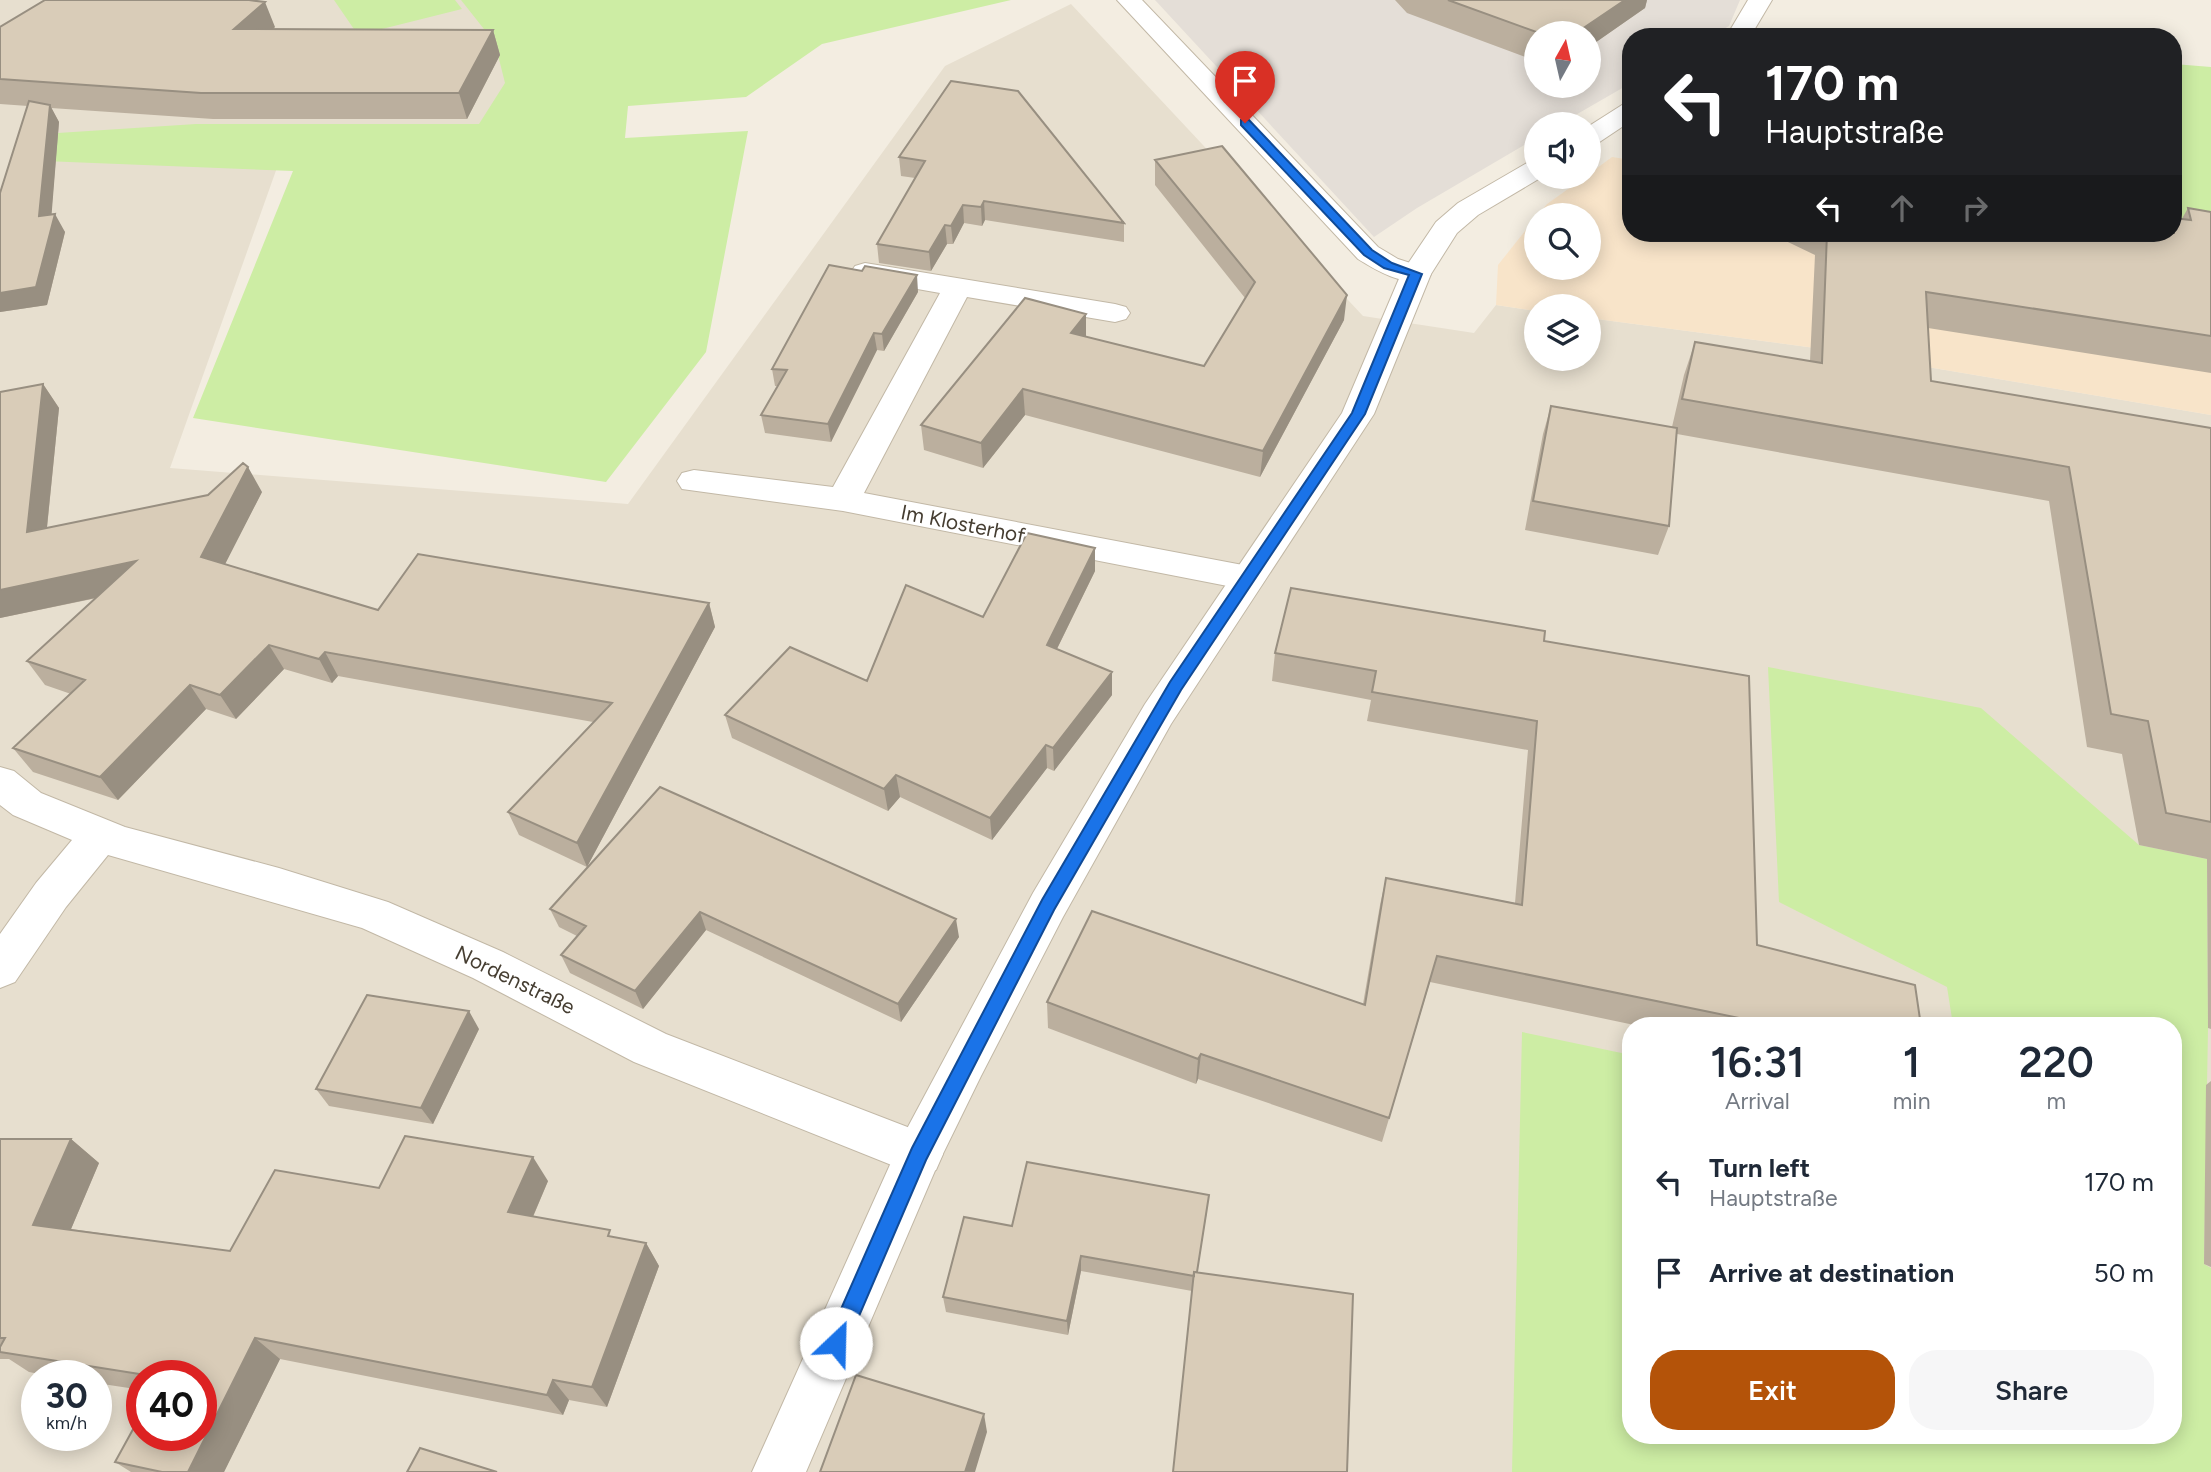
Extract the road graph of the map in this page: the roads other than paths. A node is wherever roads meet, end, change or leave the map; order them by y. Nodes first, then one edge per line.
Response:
1 (1129, 0) edge
2 (1760, 0) edge
3 (1743, 28) edge
4 (1622, 116) edge
5 (1601, 129) edge
6 (1524, 176) edge
7 (841, 268) edge
8 (1416, 274) junction
9 (958, 286) junction
10 (1115, 313) dead end
11 (694, 481) dead end
12 (843, 500) junction
13 (1248, 578) junction
14 (0, 782) edge
15 (101, 835) junction
16 (0, 970) edge
17 (919, 1154) junction
18 (779, 1472) edge

1 - 8 street
2 - 3 street
4 - 5 street
6 - 8 street
7 - 9 street
8 - 13 street
9 - 10 street
9 - 12 street
11 - 12 street, Im Klosterhof
12 - 13 street, Im Klosterhof
13 - 17 street
14 - 15 street, Nordenstraße
15 - 16 street
15 - 17 street, Nordenstraße
17 - 18 street

